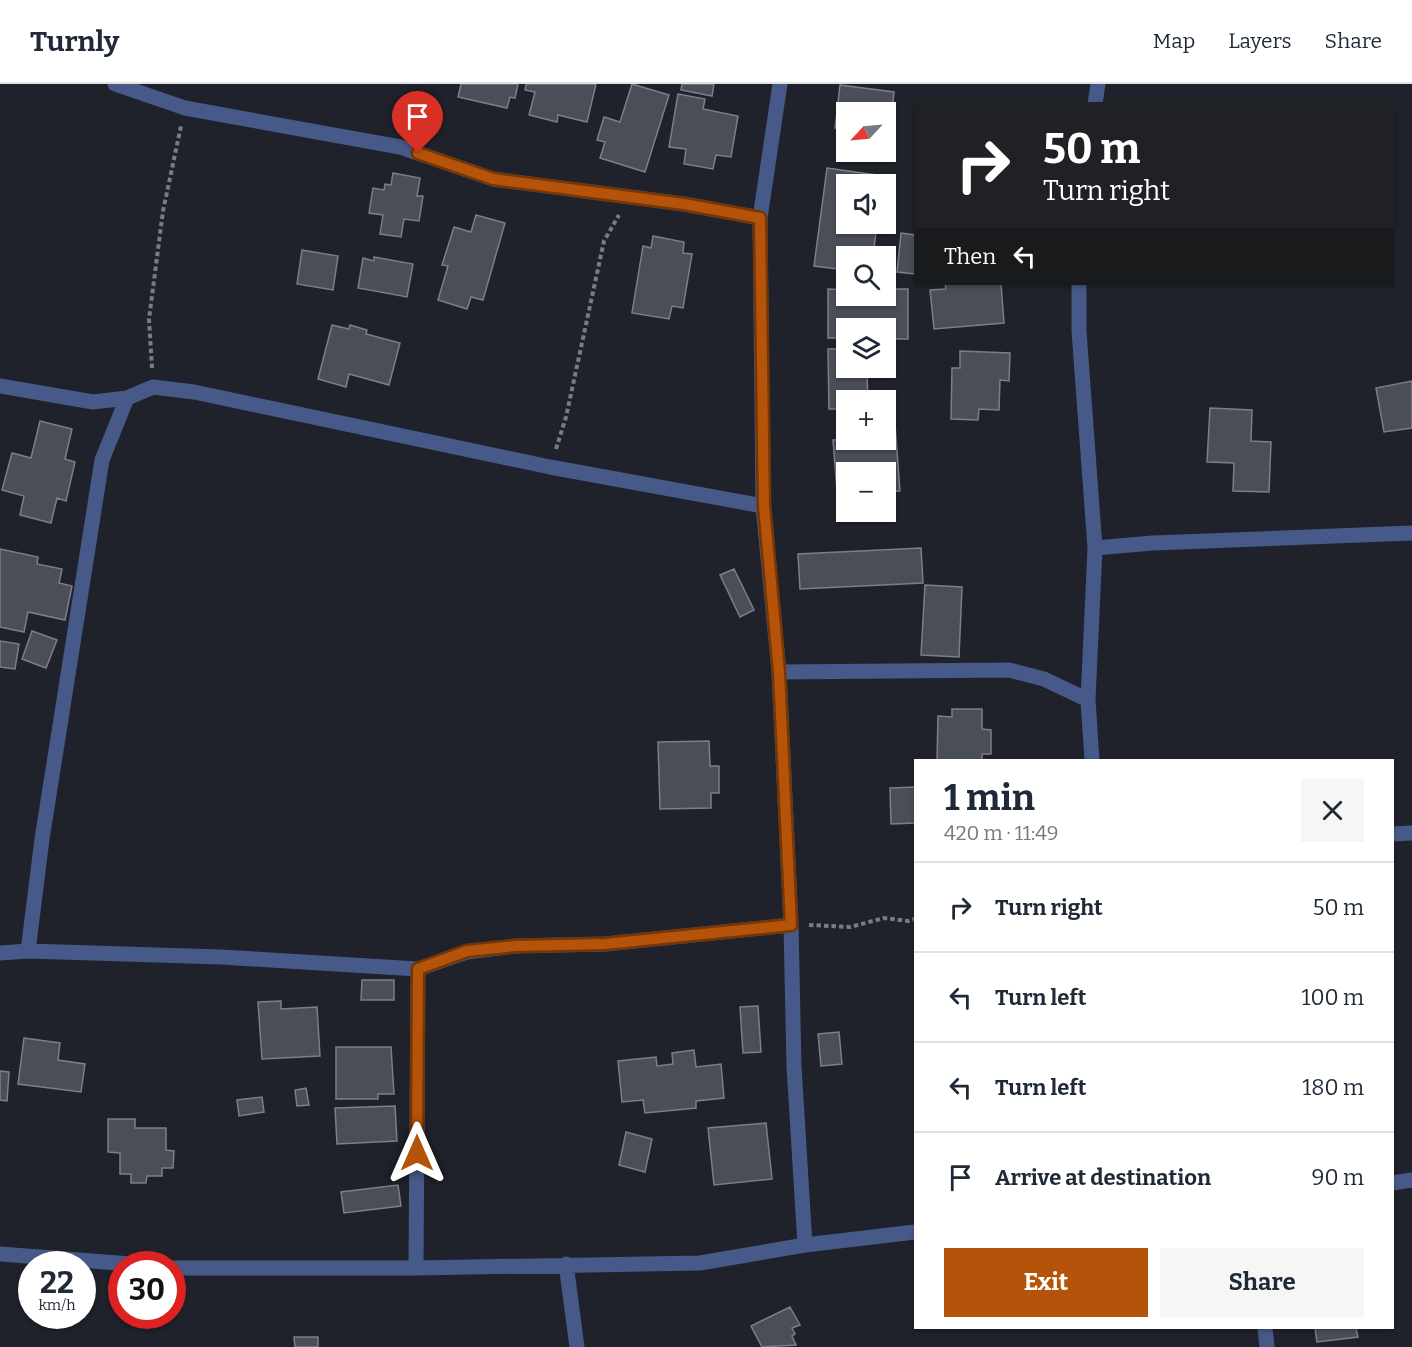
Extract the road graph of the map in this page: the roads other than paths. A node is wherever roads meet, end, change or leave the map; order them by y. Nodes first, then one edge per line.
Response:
1 (115, 84) edge
2 (780, 84) edge
3 (1098, 84) edge
4 (1095, 102) edge
5 (760, 218) junction
6 (1079, 285) edge
7 (0, 386) edge
8 (127, 398) junction
9 (764, 506) junction
10 (1412, 533) edge
11 (1095, 548) junction
12 (779, 672) junction
13 (1088, 700) junction
14 (1092, 759) edge
15 (1412, 833) edge
16 (1394, 834) edge
17 (791, 925) junction
18 (28, 951) junction
19 (0, 953) edge
20 (418, 969) junction
21 (1412, 1180) edge
22 (1394, 1183) edge
23 (914, 1232) edge
24 (804, 1245) junction
25 (0, 1254) edge
26 (108, 1262) edge
27 (566, 1264) junction
28 (186, 1268) edge
29 (416, 1268) junction
30 (1265, 1329) edge
31 (577, 1347) edge
32 (1267, 1347) edge

1 - 5 street
2 - 5 street
3 - 4 street
5 - 9 street
6 - 11 street
7 - 8 street
8 - 9 street
8 - 18 street
9 - 12 street
10 - 11 street
11 - 13 street
12 - 13 street
12 - 17 street
13 - 14 street
15 - 16 street
17 - 20 street
17 - 24 street
18 - 19 street
18 - 20 street
20 - 29 street
21 - 22 street
23 - 24 street
24 - 27 street
25 - 26 street
27 - 29 street
27 - 31 street
28 - 29 street
30 - 32 street

